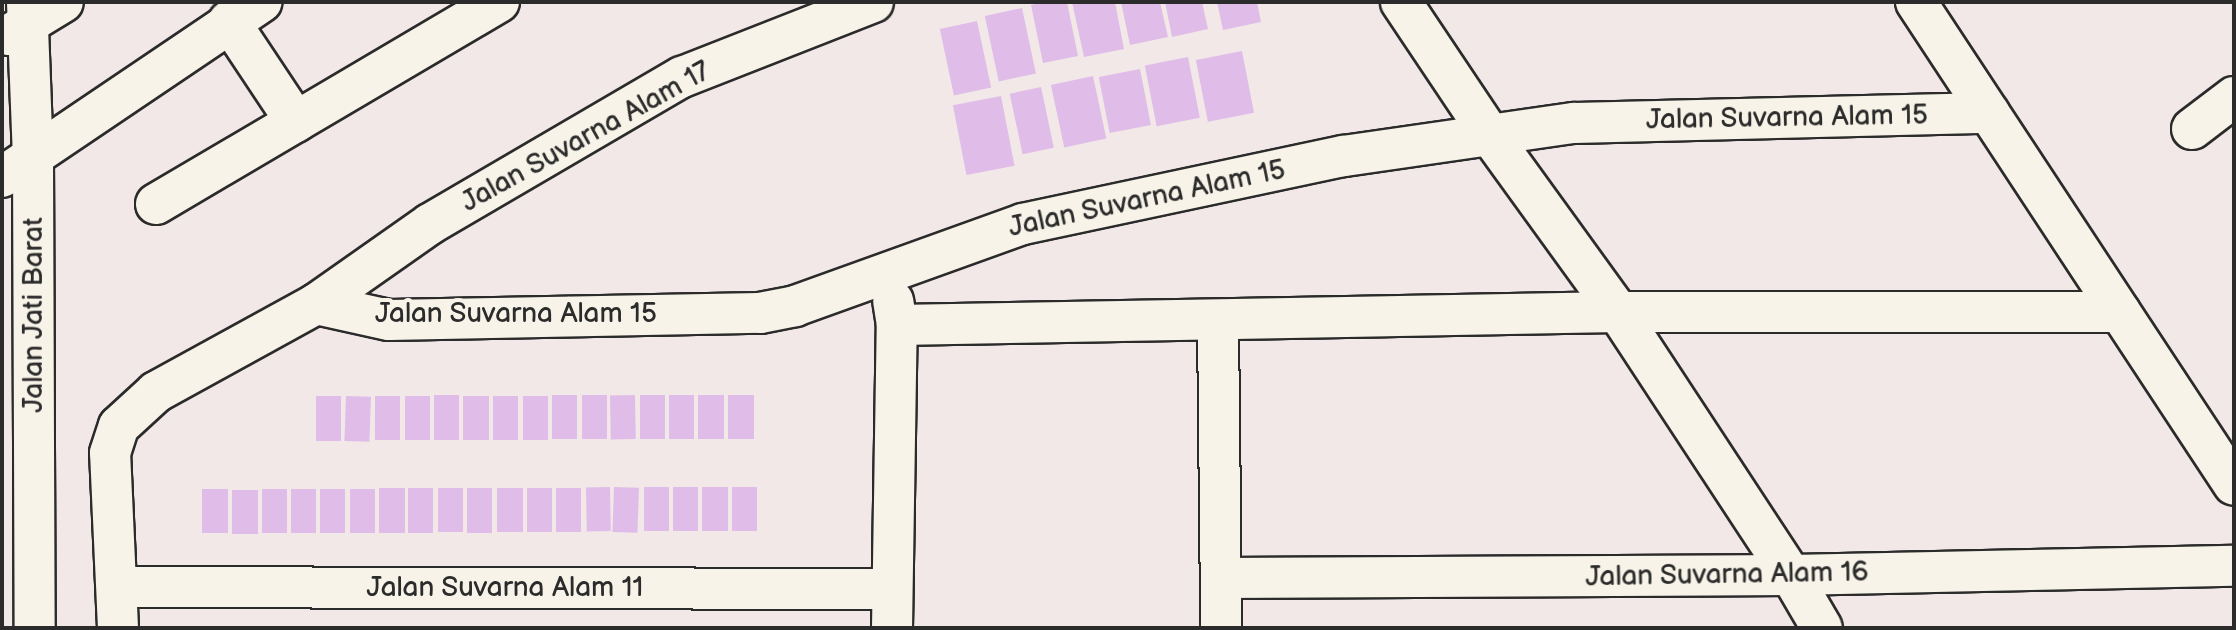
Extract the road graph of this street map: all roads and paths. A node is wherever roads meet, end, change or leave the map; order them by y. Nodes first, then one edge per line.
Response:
1 (63, 2) edge
2 (499, 2) edge
3 (873, 2) edge
4 (1401, 2) edge
5 (1916, 2) edge
6 (245, 11) edge
7 (19, 21) edge
8 (2234, 97) edge
9 (1989, 113) junction
10 (296, 122) junction
11 (2192, 129) dead end
12 (1490, 135) junction
13 (18, 167) edge
14 (156, 204) dead end
15 (887, 274) junction
16 (316, 304) junction
17 (1618, 312) junction
18 (2120, 312) junction
19 (1218, 322) junction
20 (897, 325) junction
21 (2234, 485) edge
22 (2234, 566) edge
23 (1791, 575) junction
24 (1221, 578) junction
25 (118, 587) junction
26 (891, 589) junction
27 (35, 628) edge
28 (118, 628) edge
29 (892, 628) edge
30 (1221, 628) edge
31 (1822, 628) edge

1 - 7 street
2 - 10 street
3 - 16 street, Jalan Suvarna Alam 17
4 - 12 street
5 - 9 street
6 - 10 street
6 - 13 street
7 - 13 street, Jalan Jati Barat
8 - 11 street
9 - 12 street, Jalan Suvarna Alam 15
9 - 18 street
10 - 14 street
12 - 15 street, Jalan Suvarna Alam 15
12 - 17 street
13 - 27 street, Jalan Jati Barat
15 - 16 street, Jalan Suvarna Alam 15
15 - 20 street
16 - 25 street, Jalan Suvarna Alam 17
17 - 18 street
17 - 19 street
17 - 23 street
18 - 21 street
19 - 20 street
19 - 24 street
20 - 26 street
22 - 23 street, Jalan Suvarna Alam 16
23 - 24 street, Jalan Suvarna Alam 16
23 - 31 street
24 - 30 street
25 - 26 street, Jalan Suvarna Alam 11
25 - 28 street, Jalan Suvarna Alam 17
26 - 29 street

